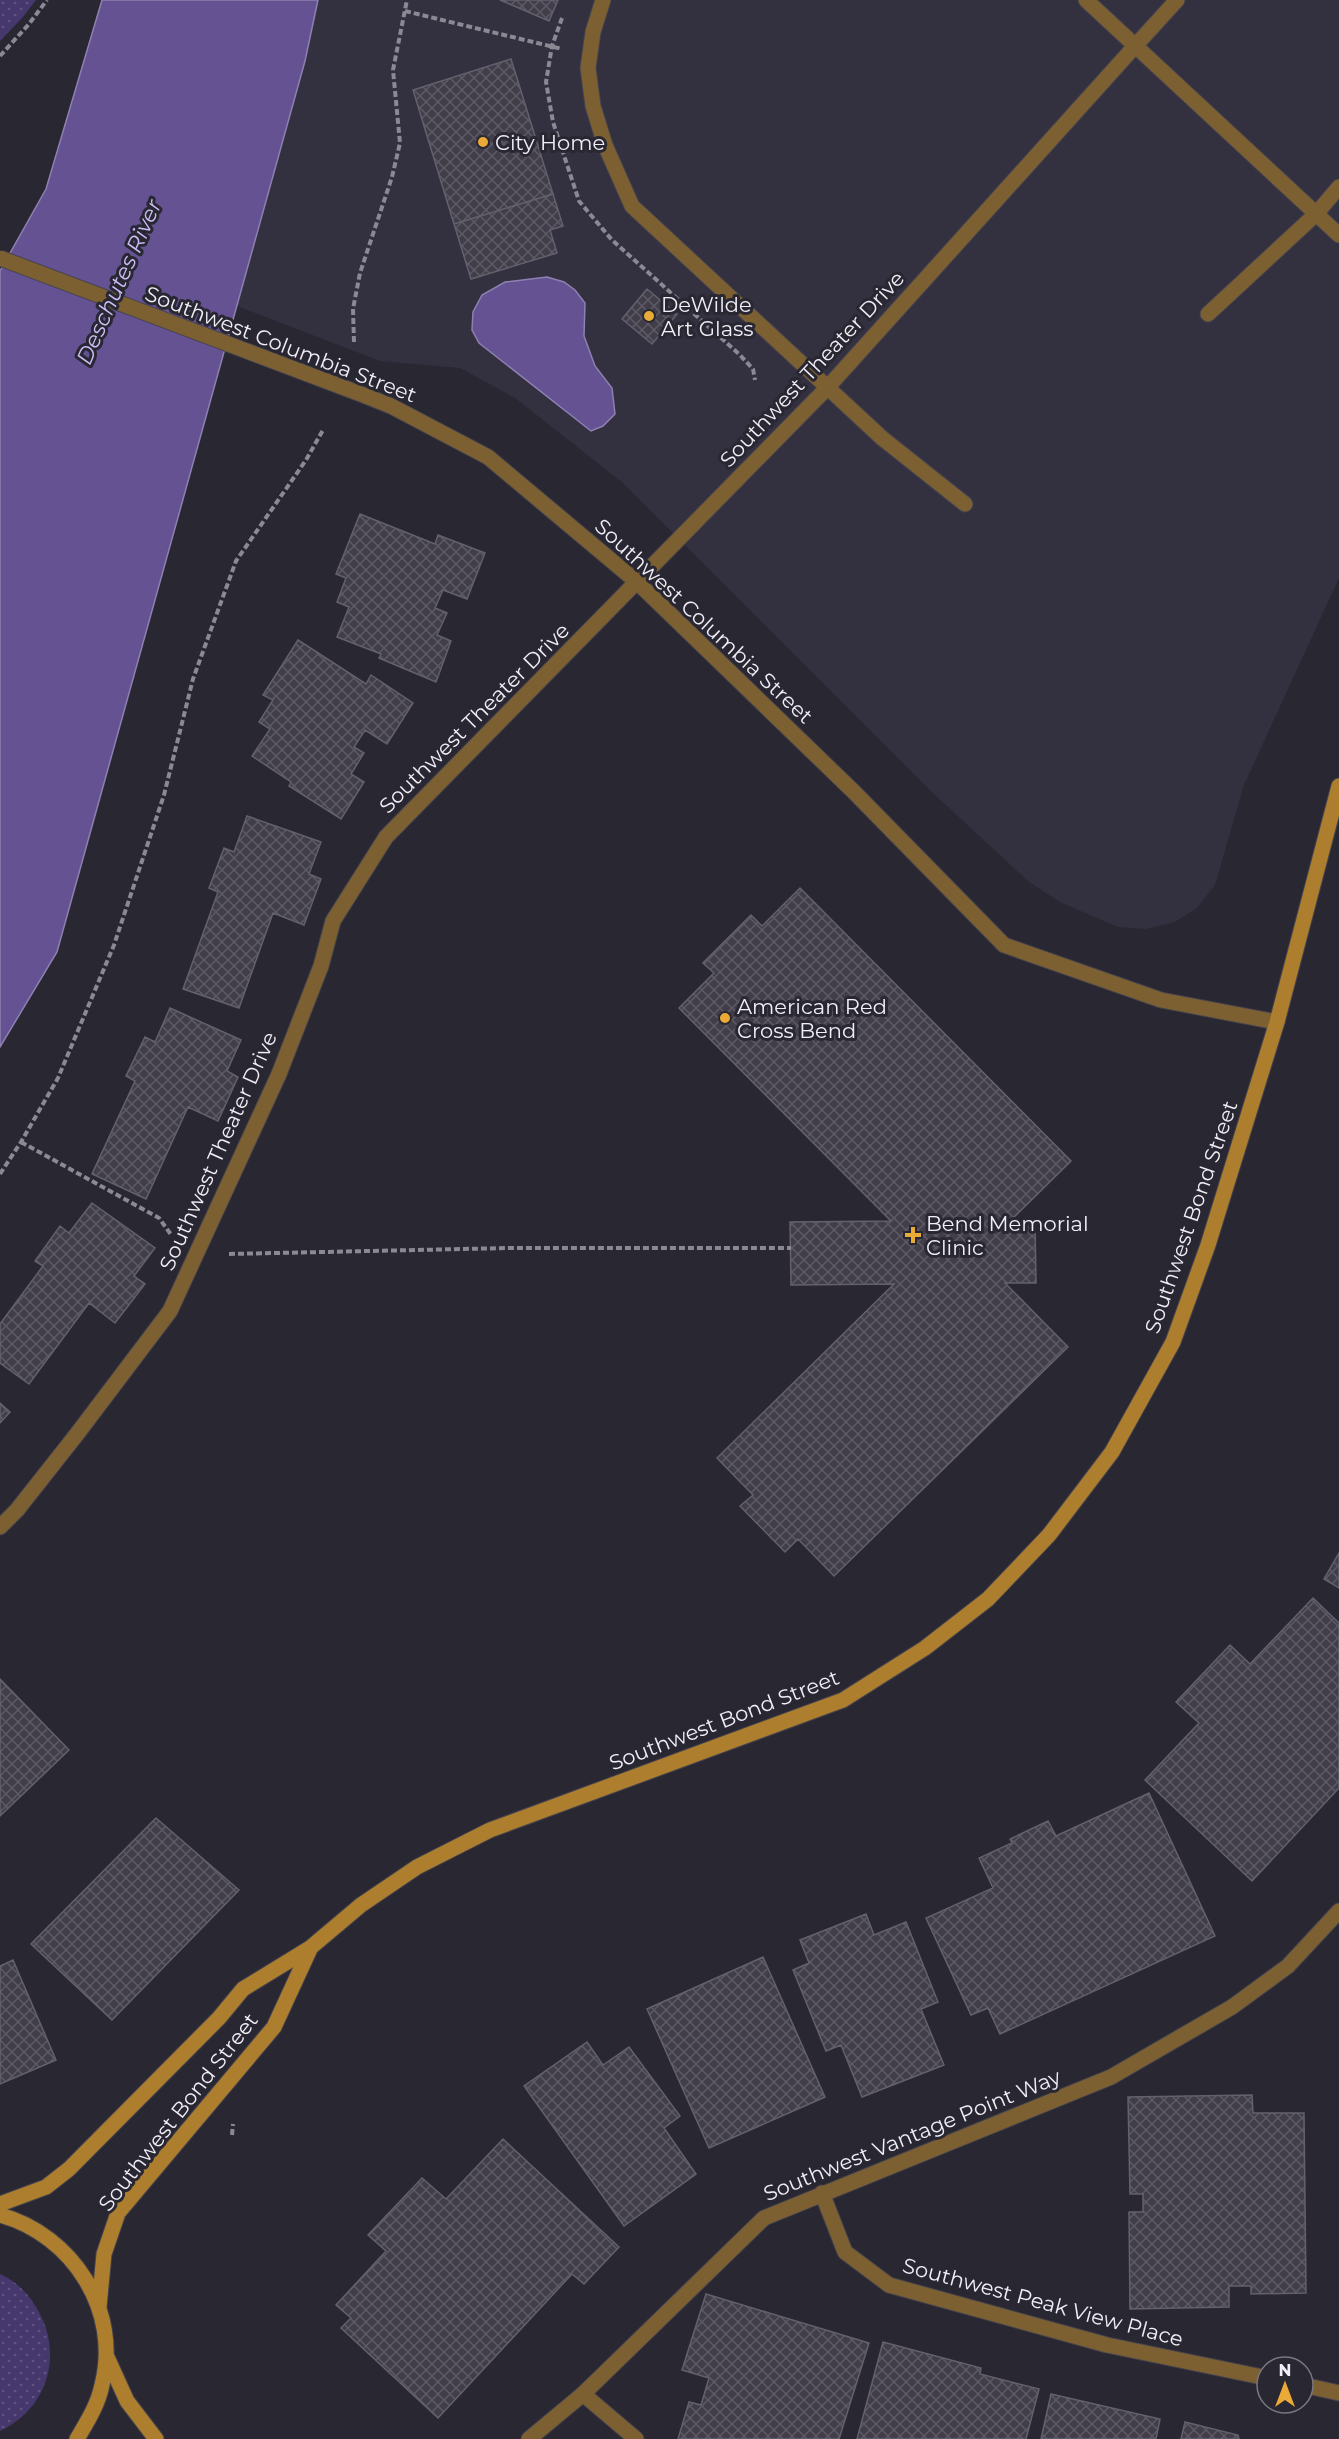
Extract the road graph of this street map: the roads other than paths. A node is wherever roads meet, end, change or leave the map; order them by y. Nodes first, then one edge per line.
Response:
1 (603, 0) edge
2 (1086, 0) edge
3 (1177, 0) edge
4 (1136, 45) junction
5 (1339, 187) edge
6 (1316, 214) junction
7 (1339, 235) edge
8 (0, 258) edge
9 (1208, 314) dead end
10 (827, 388) junction
11 (965, 504) dead end
12 (638, 582) junction
13 (1339, 786) edge
14 (1277, 1022) junction
15 (0, 1527) edge
16 (1339, 1911) edge
17 (310, 1948) junction
18 (822, 2193) junction
19 (0, 2204) edge
20 (0, 2215) edge
21 (99, 2307) junction
22 (106, 2357) junction
23 (1255, 2376) edge
24 (1315, 2388) edge
25 (1339, 2393) edge
26 (583, 2394) junction
27 (77, 2439) edge
28 (156, 2439) edge
29 (529, 2439) edge
30 (636, 2439) edge

1 - 10 street
2 - 4 street
3 - 4 street, Southwest Theater Drive
4 - 6 street
4 - 10 street, Southwest Theater Drive
5 - 6 street
6 - 7 street
6 - 9 street
8 - 12 street, Southwest Columbia Street, bridge
10 - 11 street
10 - 12 street, Southwest Theater Drive
12 - 14 street, Southwest Columbia Street
12 - 15 street, Southwest Theater Drive
13 - 14 street, Southwest Bond Street
14 - 17 street, Southwest Bond Street
16 - 18 street, Southwest Vantage Point Way
17 - 19 street, Southwest Bond Street
17 - 21 street, Southwest Bond Street
18 - 23 street, Southwest Peak View Place
18 - 26 street, Southwest Vantage Point Way
20 - 21 street
21 - 22 street
22 - 27 street
22 - 28 street
24 - 25 street
26 - 29 street, Southwest Vantage Point Way
26 - 30 street

